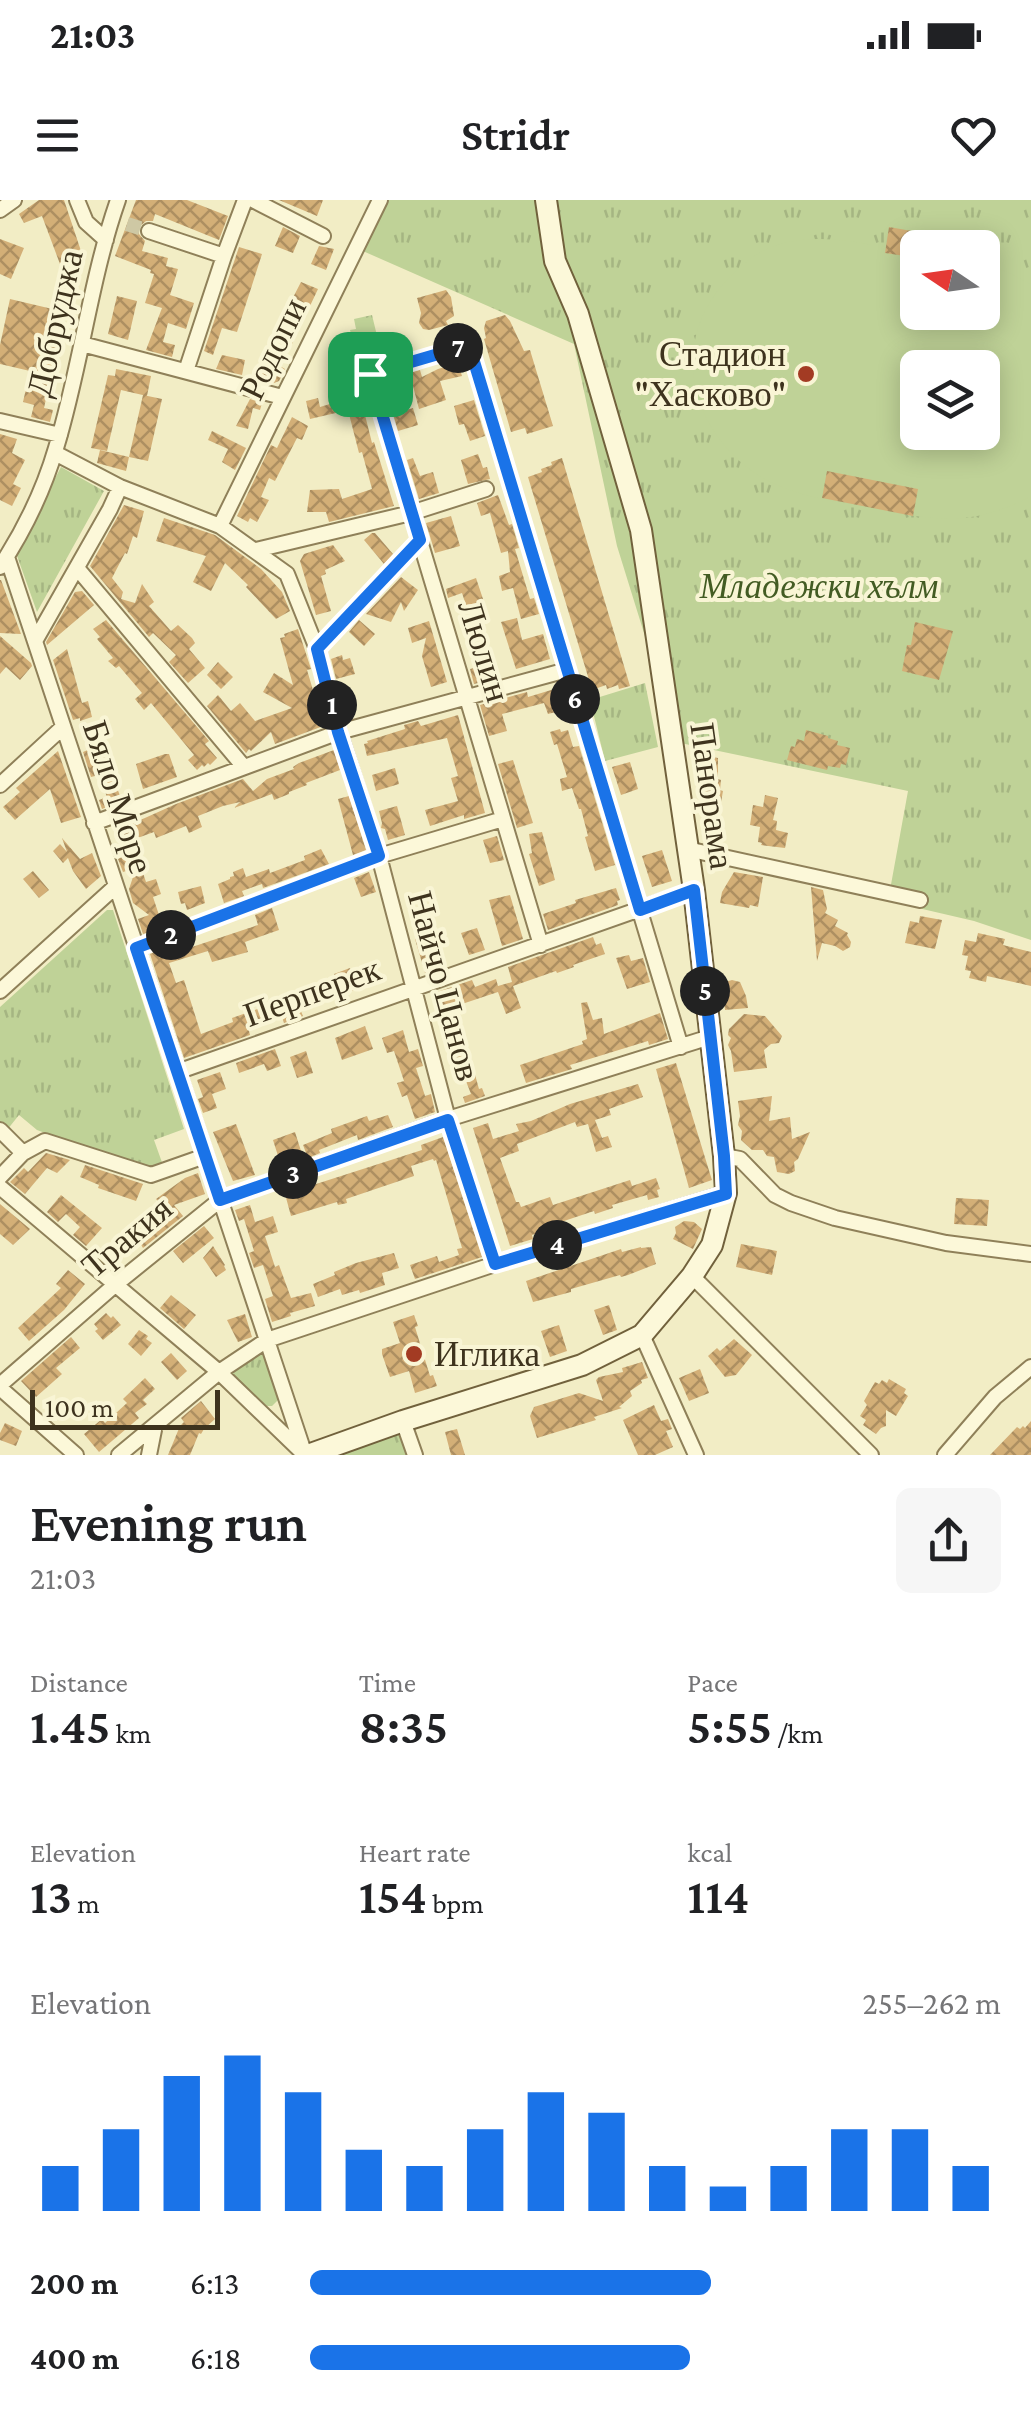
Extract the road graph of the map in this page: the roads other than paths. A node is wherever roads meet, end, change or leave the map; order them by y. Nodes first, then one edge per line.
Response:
1 (78, 200) edge
2 (118, 200) edge
3 (245, 200) edge
4 (254, 200) edge
5 (380, 200) edge
6 (546, 200) edge
7 (112, 219) junction
8 (127, 224) tunnel mouth
9 (149, 231) tunnel mouth
10 (323, 236) dead end
11 (106, 240) junction
12 (224, 256) junction
13 (82, 344) junction
14 (186, 371) junction
15 (282, 397) junction
16 (0, 421) edge
17 (60, 435) junction
18 (55, 454) junction
19 (120, 487) junction
20 (486, 489) dead end
21 (411, 512) junction
22 (220, 526) junction
23 (420, 540) junction
24 (256, 550) junction
25 (2, 559) edge
26 (76, 568) junction
27 (35, 641) junction
28 (317, 649) junction
29 (566, 670) junction
30 (467, 697) junction
31 (63, 726) junction
32 (338, 732) junction
33 (244, 767) junction
34 (0, 785) edge
35 (503, 819) junction
36 (94, 822) junction
37 (687, 849) junction
38 (379, 856) junction
39 (116, 886) junction
40 (694, 890) junction
41 (920, 900) dead end
42 (640, 910) junction
43 (541, 945) junction
44 (136, 948) junction
45 (412, 988) junction
46 (0, 991) edge
47 (710, 1037) junction
48 (680, 1047) junction
49 (177, 1072) junction
50 (448, 1120) junction
51 (0, 1130) edge
52 (23, 1153) junction
53 (205, 1156) junction
54 (724, 1156) junction
55 (0, 1177) edge
56 (0, 1187) edge
57 (726, 1194) junction
58 (220, 1200) junction
59 (1031, 1254) edge
60 (495, 1264) junction
61 (692, 1276) junction
62 (116, 1284) junction
63 (642, 1335) junction
64 (266, 1340) junction
65 (1031, 1367) edge
66 (219, 1372) junction
67 (0, 1386) edge
68 (403, 1420) junction
69 (156, 1424) junction
70 (76, 1455) edge
71 (119, 1455) edge
72 (149, 1455) edge
73 (306, 1455) edge
74 (415, 1455) edge
75 (696, 1455) edge
76 (870, 1455) edge
77 (944, 1455) edge

1 - 11 street
2 - 7 street, Добруджа
3 - 12 street
4 - 10 street
5 - 15 street, Родопи
6 - 37 street, Панорама
7 - 8 street
7 - 11 street, Добруджа
9 - 12 street
11 - 13 street, Добруджа
12 - 14 street
13 - 14 street
13 - 17 street, Добруджа
14 - 15 street
15 - 22 street, Родопи
16 - 17 street
17 - 18 street, Добруджа
18 - 19 street, Найчо Цанов
18 - 25 street, Добруджа
19 - 22 street, Найчо Цанов
19 - 26 street
20 - 21 street
21 - 23 street, Люлин
21 - 24 street
21 - 29 street, Люлин
22 - 24 street, Найчо Цанов
23 - 28 street
23 - 30 street, Люлин
24 - 28 street, Найчо Цанов
25 - 27 street, Бяло Море
26 - 27 street
26 - 33 street
27 - 31 street, Бяло Море
28 - 32 street, Найчо Цанов
29 - 30 street
29 - 42 street
30 - 32 street
30 - 35 street, Люлин
31 - 34 street
31 - 36 street, Бяло Море
32 - 33 street
32 - 38 street, Найчо Цанов
33 - 36 street
35 - 38 street
35 - 43 street, Люлин
36 - 39 street, Бяло Море
37 - 40 street, Панорама
37 - 41 street
38 - 44 street
38 - 45 street, Найчо Цанов
39 - 44 street, Бяло Море
39 - 46 street
40 - 42 street, Перперек
40 - 47 street, Панорама
42 - 43 street, Перперек
42 - 48 street
43 - 45 street, Перперек
44 - 49 street, Бяло Море
45 - 49 street, Перперек
45 - 50 street, Найчо Цанов
47 - 48 street, Тракия
47 - 54 street, Панорама
48 - 50 street, Тракия
49 - 53 street, Бяло Море
50 - 58 street, Тракия
50 - 60 street, Найчо Цанов
51 - 52 street
52 - 53 street
52 - 55 street
53 - 58 street, Бяло Море
54 - 57 street, Панорама
54 - 59 street
56 - 62 street
57 - 60 street
57 - 61 street, Панорама
58 - 62 street, Тракия
58 - 64 street, Бяло Море
60 - 64 street
61 - 63 street, Панорама
61 - 76 street
62 - 66 street
62 - 67 street, Тракия
63 - 68 street, Панорама
63 - 75 street
64 - 66 street
64 - 73 street, Бяло Море
65 - 77 street
66 - 69 street
66 - 73 street
67 - 70 street
68 - 73 street, Панорама
68 - 74 street
69 - 71 street
69 - 72 street

